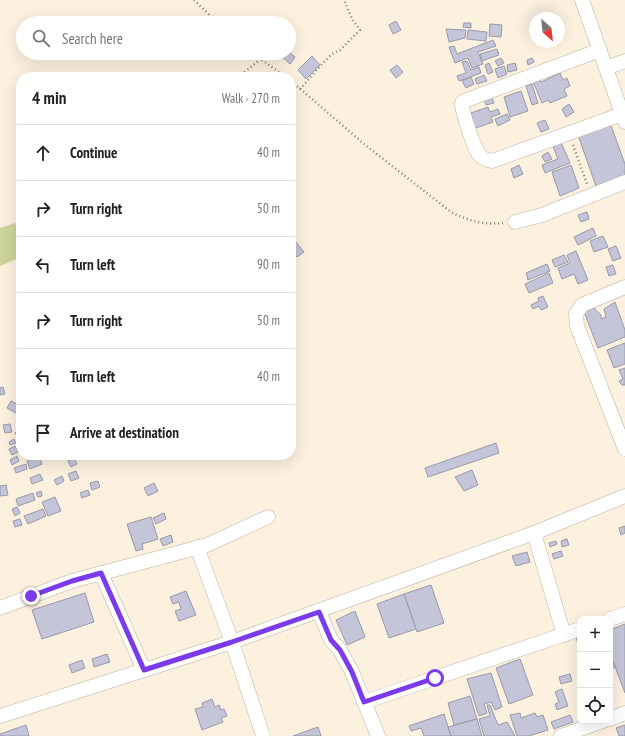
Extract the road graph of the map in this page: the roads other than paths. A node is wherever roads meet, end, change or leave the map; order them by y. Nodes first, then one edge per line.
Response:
1 (582, 0) edge
2 (600, 50) junction
3 (625, 61) edge
4 (606, 68) junction
5 (624, 118) edge
6 (625, 182) edge
7 (515, 222) road end
8 (625, 287) edge
9 (624, 446) edge
10 (625, 496) edge
11 (268, 517) dead end
12 (534, 533) junction
13 (196, 548) junction
14 (101, 573) junction
15 (0, 608) edge
16 (319, 612) junction
17 (625, 614) edge
18 (613, 619) edge
19 (577, 631) edge
20 (564, 635) junction
21 (232, 642) junction
22 (144, 670) junction
23 (364, 702) junction
24 (625, 713) edge
25 (0, 716) edge
26 (613, 718) edge
27 (595, 724) edge
28 (263, 736) edge
29 (378, 736) edge
30 (561, 736) edge

1 - 2 street
2 - 4 street
2 - 5 street
3 - 4 street
4 - 5 street
6 - 7 street
8 - 9 street
10 - 12 street
11 - 13 street
12 - 16 street
12 - 20 street
13 - 14 street
13 - 21 street
14 - 15 street
14 - 22 street
16 - 21 street
16 - 23 street
17 - 18 street
19 - 20 street
20 - 23 street
21 - 22 street
21 - 28 street
22 - 25 street
23 - 29 street
24 - 26 street
27 - 30 street

